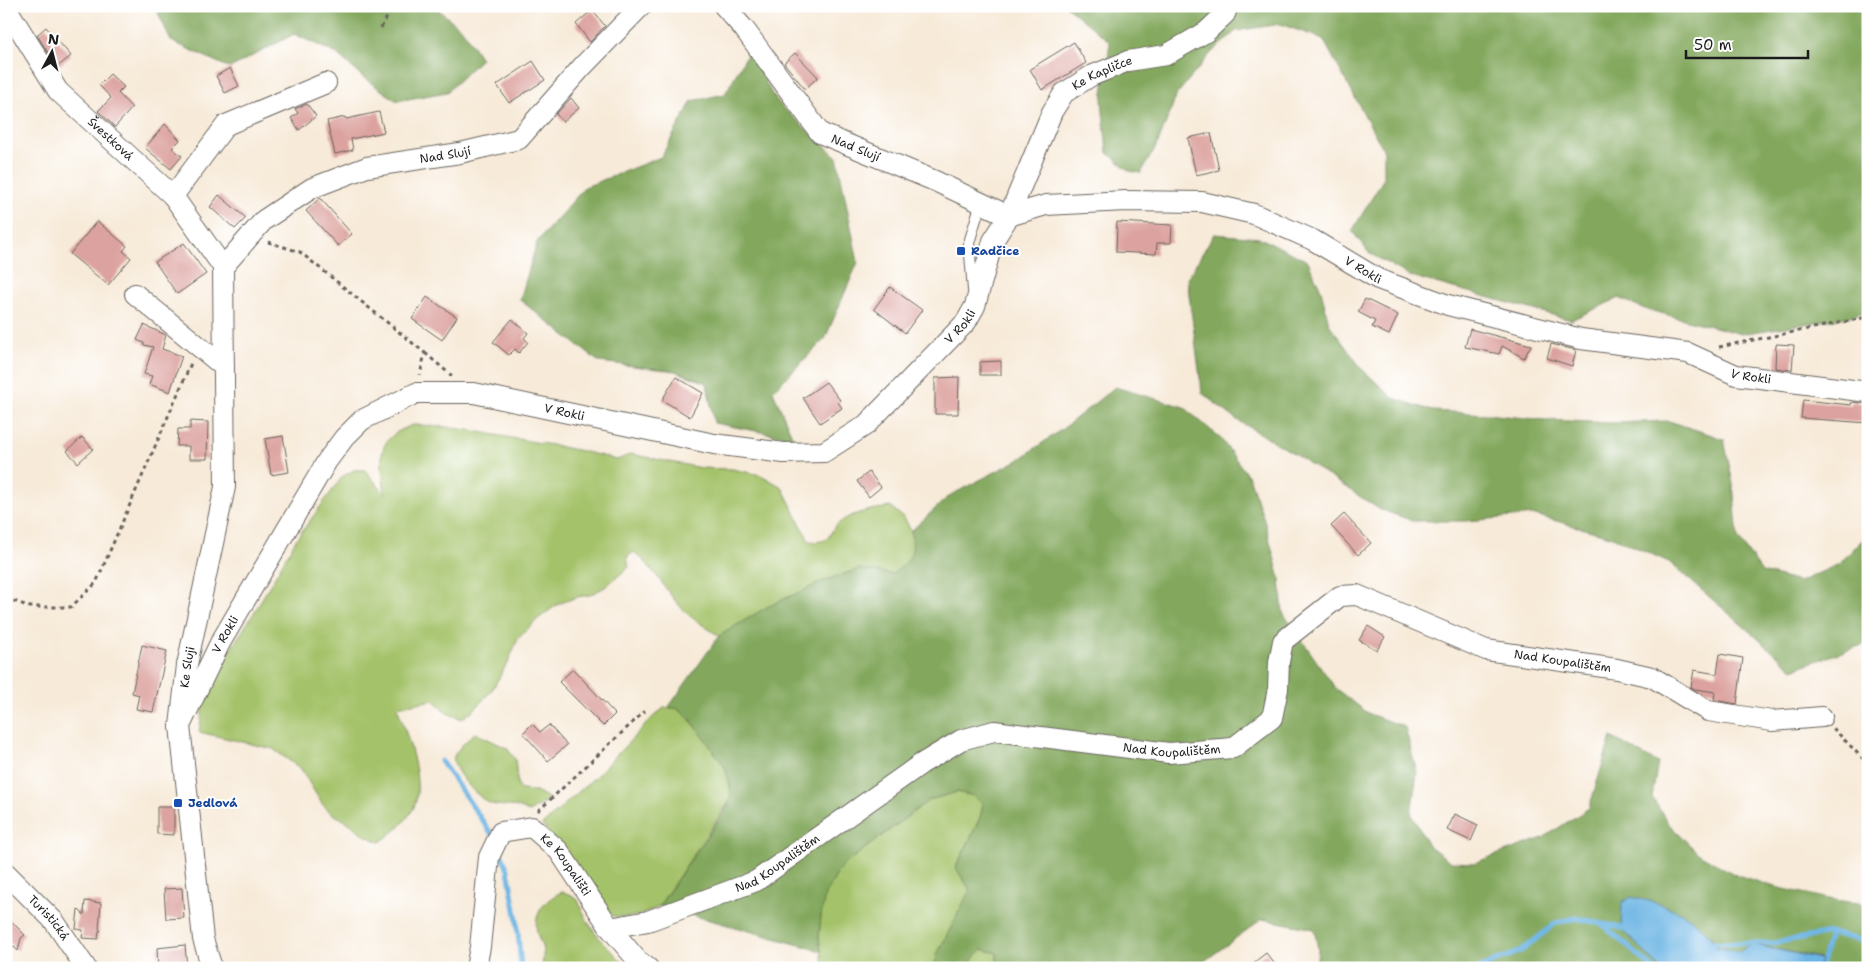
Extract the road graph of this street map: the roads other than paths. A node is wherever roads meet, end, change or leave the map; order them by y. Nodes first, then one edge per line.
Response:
1 (6, 6) edge
2 (641, 6) edge
3 (724, 6) edge
4 (1228, 6) edge
5 (326, 84) dead end
6 (173, 196) junction
7 (981, 202) junction
8 (1009, 216) junction
9 (223, 267) junction
10 (135, 294) dead end
11 (975, 306) junction
12 (224, 366) junction
13 (1868, 392) edge
14 (1822, 717) road end
15 (180, 726) junction
16 (6, 873) edge
17 (610, 928) junction
18 (86, 968) edge
19 (212, 968) edge
20 (476, 968) edge
21 (648, 968) edge

1 - 6 street, Švestková
2 - 9 street, Nad Slují
3 - 7 street, Nad Slují
4 - 8 street, Ke Kapličce
5 - 6 street
6 - 9 street, Švestková
7 - 8 street, Nad Slují
7 - 11 lane
8 - 11 street, V Rokli
8 - 13 street, V Rokli
9 - 12 street, Ke Sluji
10 - 12 street
11 - 15 street, V Rokli
12 - 15 street, Ke Sluji
14 - 17 street, Nad Koupalištěm
15 - 19 street, Ke Sluji
16 - 18 street, Turistická
17 - 20 street, Ke Koupališti
17 - 21 street, Ke Koupališti

